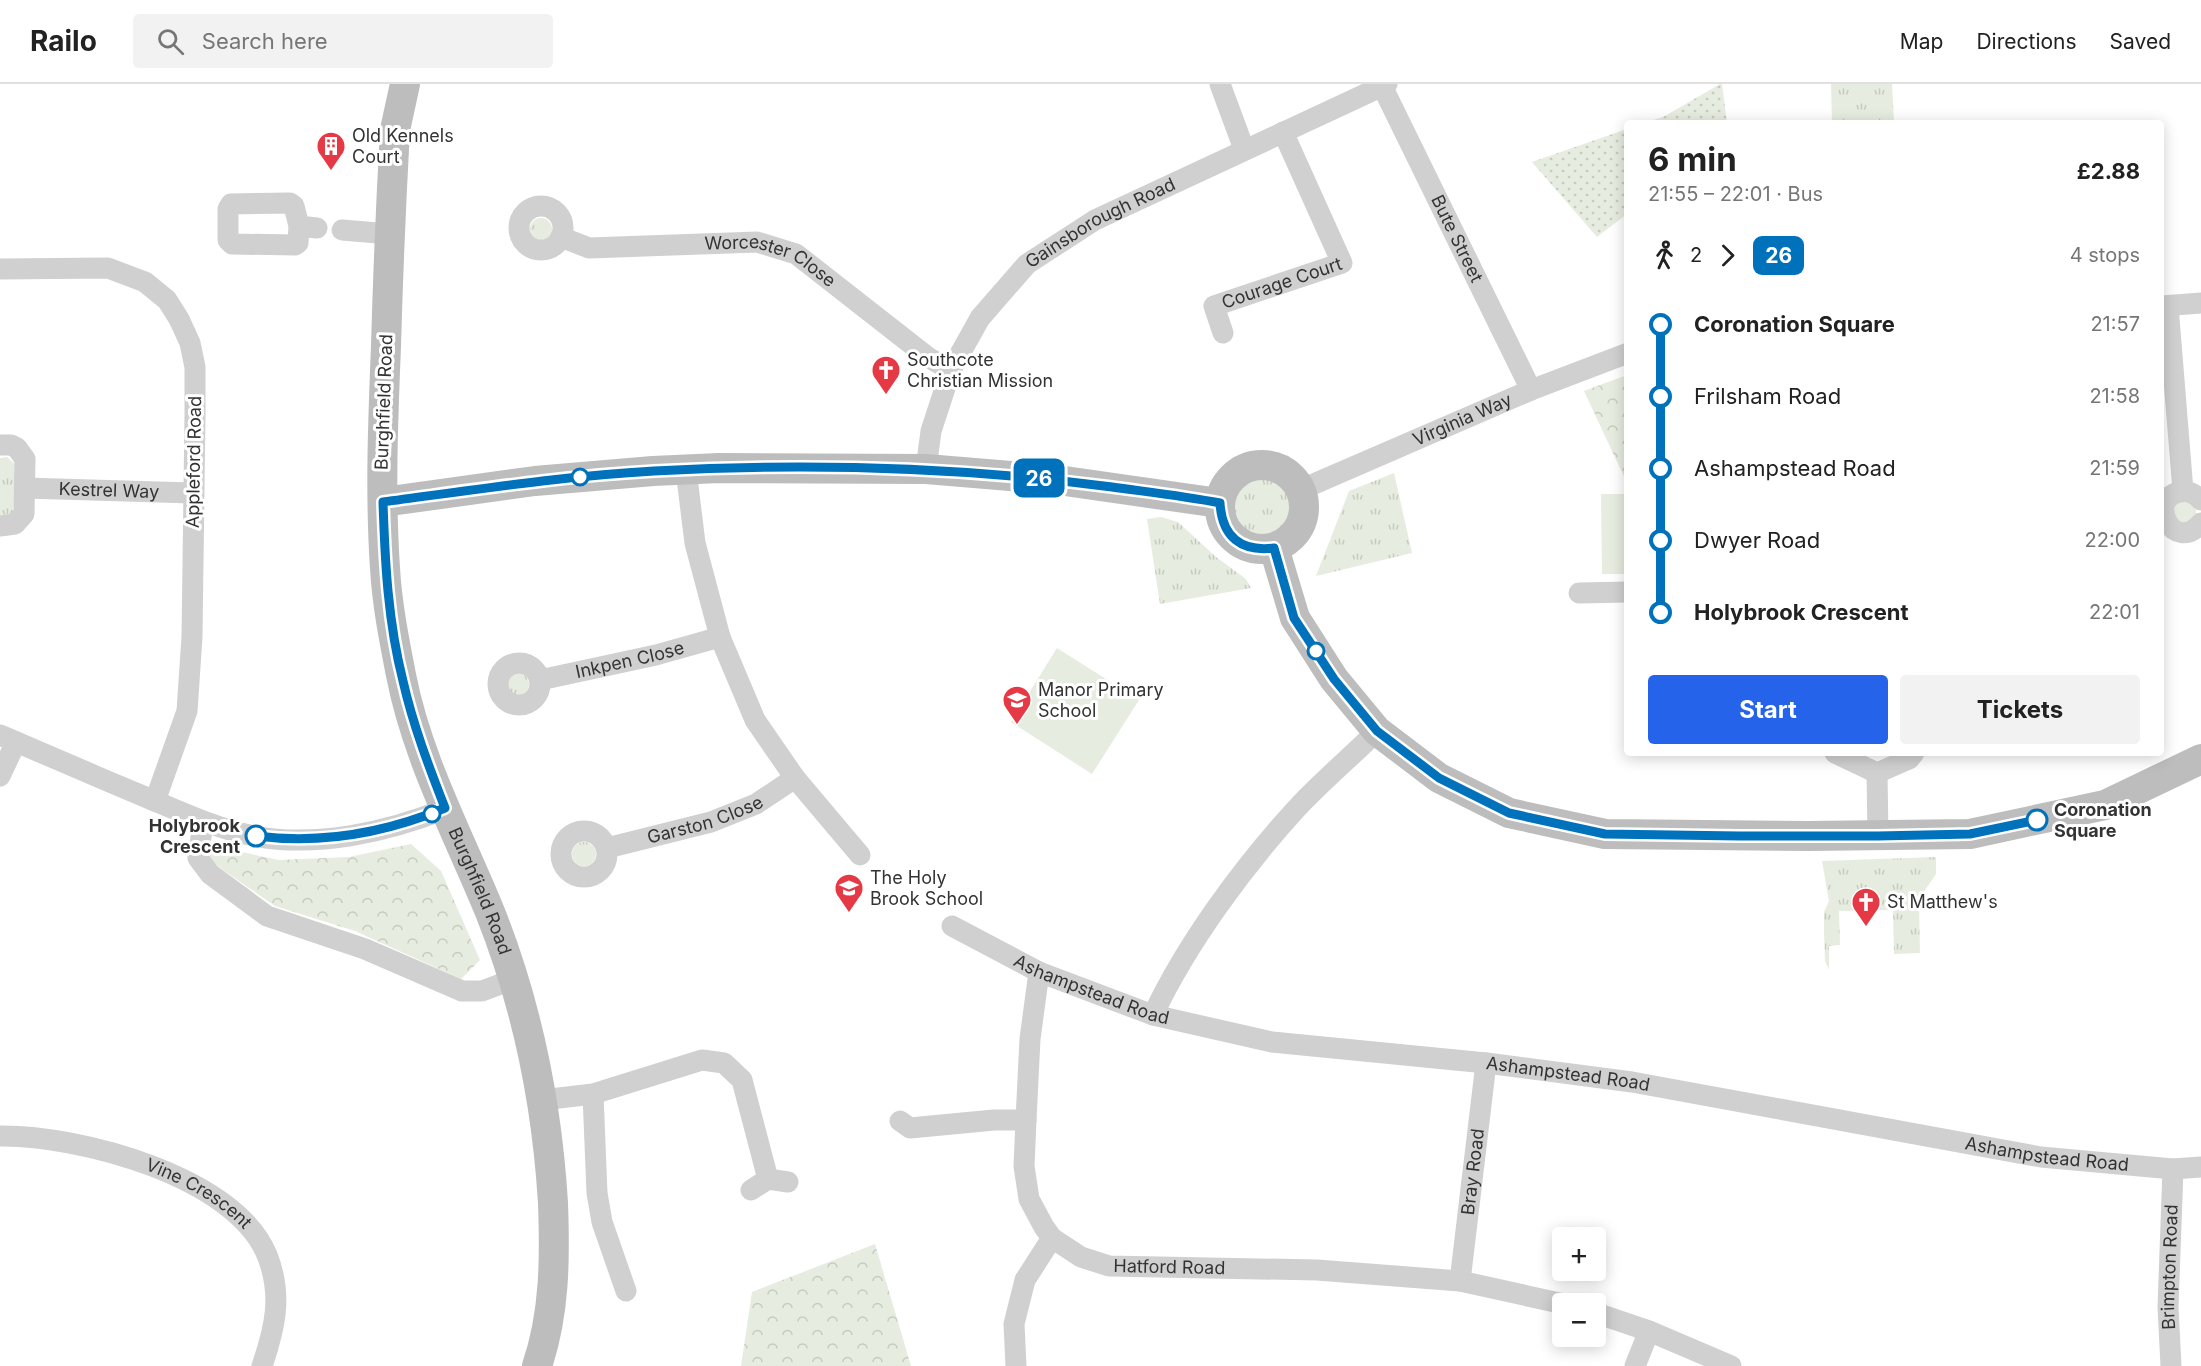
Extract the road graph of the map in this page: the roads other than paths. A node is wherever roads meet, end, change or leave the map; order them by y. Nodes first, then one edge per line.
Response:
1 (384, 84) edge
2 (405, 84) edge
3 (1220, 84) edge
4 (1384, 85) edge
5 (395, 130) junction
6 (1283, 132) junction
7 (1244, 149) junction
8 (342, 230) dead end
9 (390, 234) junction
10 (561, 237) dead end
11 (0, 269) edge
12 (2201, 303) edge
13 (2165, 306) edge
14 (1223, 333) dead end
15 (1624, 355) edge
16 (951, 370) junction
17 (1531, 390) junction
18 (0, 445) edge
19 (686, 470) junction
20 (926, 470) junction
21 (25, 488) junction
22 (1300, 490) junction
23 (192, 493) junction
24 (2192, 495) edge
25 (383, 502) junction
26 (1220, 503) junction
27 (2201, 523) edge
28 (0, 526) edge
29 (1274, 548) junction
30 (1624, 592) edge
31 (1579, 593) dead end
32 (720, 637) junction
33 (540, 680) dead end
34 (1377, 731) junction
35 (8, 738) edge
36 (1841, 756) edge
37 (1912, 756) edge
38 (2201, 759) edge
39 (1877, 773) junction
40 (0, 776) edge
41 (795, 778) junction
42 (155, 801) junction
43 (445, 808) junction
44 (203, 823) junction
45 (1878, 836) junction
46 (607, 848) dead end
47 (860, 855) dead end
48 (952, 926) dead end
49 (1039, 972) junction
50 (514, 979) junction
51 (1154, 1016) junction
52 (1486, 1063) junction
53 (593, 1094) junction
54 (542, 1101) junction
55 (1026, 1120) junction
56 (900, 1121) dead end
57 (0, 1136) edge
58 (2201, 1167) edge
59 (2173, 1169) junction
60 (769, 1183) dead end
61 (1052, 1238) junction
62 (1460, 1281) junction
63 (626, 1291) dead end
64 (1552, 1301) edge
65 (1606, 1316) edge
66 (1649, 1331) junction
67 (262, 1366) edge
68 (537, 1366) edge
69 (1016, 1366) edge
70 (1635, 1366) edge
71 (1731, 1366) edge
72 (2171, 1366) edge

1 - 5 street, Burghfield Road
2 - 5 street, Burghfield Road
3 - 7 street
4 - 6 street, Gainsborough Road
4 - 17 street, Bute Street
5 - 9 street, Burghfield Road
6 - 7 street, Gainsborough Road
6 - 14 street, Courage Court
7 - 16 street, Gainsborough Road
8 - 9 street
9 - 25 street, Burghfield Road
10 - 16 street, Worcester Close
11 - 23 street, Appleford Road
12 - 13 street
13 - 24 street
15 - 17 street, Virginia Way
16 - 20 street, Gainsborough Road
17 - 22 street, Virginia Way
18 - 21 street
19 - 20 street
19 - 25 street
19 - 32 street
20 - 26 street
21 - 23 street, Kestrel Way
21 - 28 street
22 - 26 street
22 - 29 street
23 - 42 street, Appleford Road
24 - 27 street
25 - 43 street, Burghfield Road
26 - 29 street
29 - 34 street
30 - 31 street
32 - 33 street, Inkpen Close
32 - 41 street
34 - 45 street
34 - 51 street
35 - 40 street
35 - 42 street
36 - 39 street
37 - 39 street
38 - 45 street
39 - 45 street
41 - 46 street, Garston Close
41 - 47 street
42 - 44 street
43 - 44 street
43 - 50 street, Burghfield Road
44 - 50 street
48 - 49 street, Ashampstead Road
49 - 51 street, Ashampstead Road
49 - 55 street, Hatford Road
50 - 54 street, Burghfield Road
51 - 52 street, Ashampstead Road
52 - 59 street, Ashampstead Road
52 - 62 street, Bray Road
53 - 54 street
53 - 60 street
53 - 63 street
54 - 68 street, Burghfield Road
55 - 56 street
55 - 61 street, Hatford Road
57 - 67 street, Vine Crescent
58 - 59 street, Ashampstead Road
59 - 72 street, Brimpton Road
61 - 62 street, Hatford Road
61 - 69 street
62 - 64 street, Hatford Road
65 - 66 street
66 - 70 street
66 - 71 street

